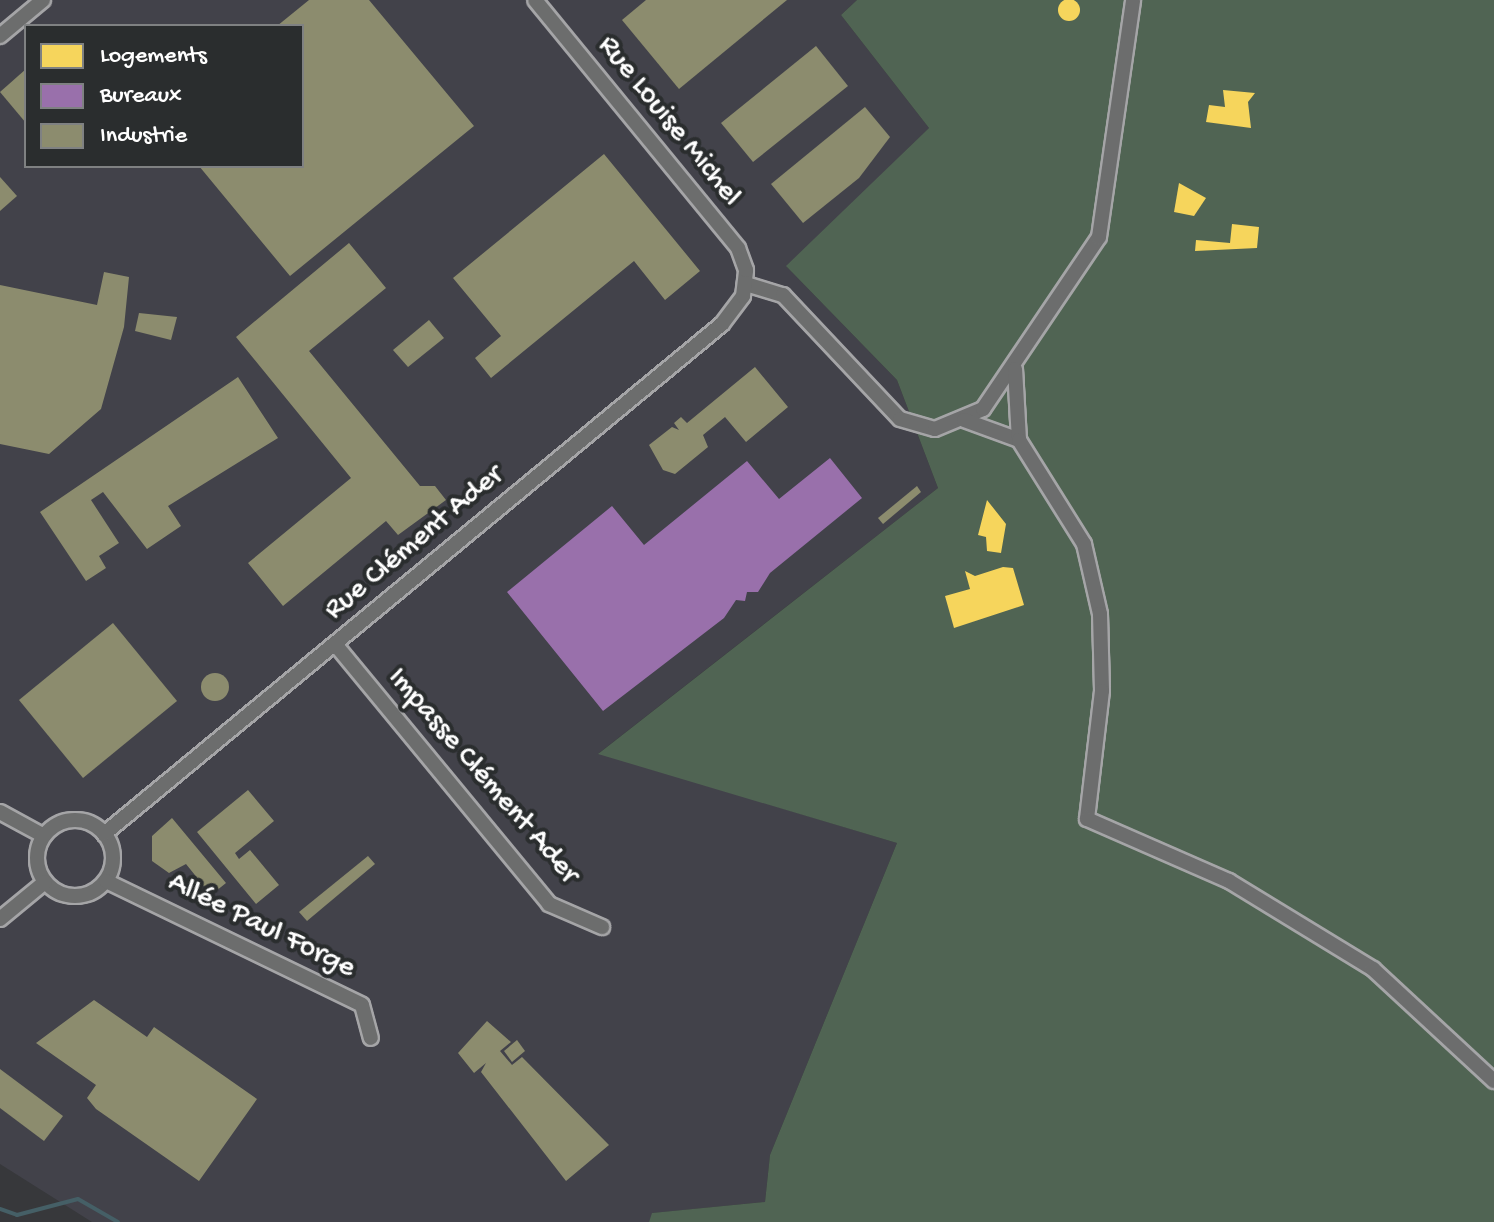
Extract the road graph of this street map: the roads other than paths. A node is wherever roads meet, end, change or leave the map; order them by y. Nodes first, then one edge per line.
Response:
1 (43, 0) edge
2 (535, 0) edge
3 (1133, 0) edge
4 (0, 36) edge
5 (746, 284) junction
6 (1015, 369) junction
7 (964, 420) junction
8 (1019, 440) junction
9 (335, 644) junction
10 (0, 812) edge
11 (104, 834) junction
12 (44, 836) junction
13 (106, 881) junction
14 (45, 882) junction
15 (0, 919) edge
16 (602, 927) dead end
17 (371, 1038) dead end
18 (1494, 1081) edge

1 - 4 street
2 - 5 street, Rue Louise Michel
3 - 6 street
5 - 7 street
5 - 9 street, Rue Clément Ader
6 - 7 street
6 - 8 street
7 - 8 street
8 - 18 street
9 - 11 street, Rue Clément Ader
9 - 16 street, Impasse Clément Ader
10 - 12 street
11 - 12 street
11 - 13 street
12 - 14 street
13 - 14 street
13 - 17 street, Allée Paul Forge
14 - 15 street

